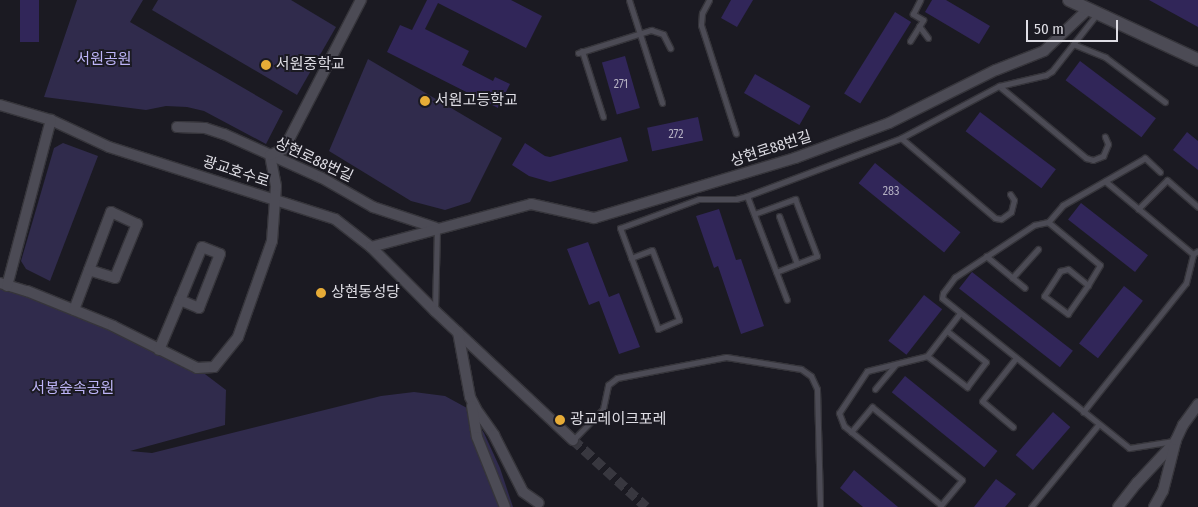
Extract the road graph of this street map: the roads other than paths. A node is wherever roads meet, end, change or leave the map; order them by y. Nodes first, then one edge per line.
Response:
1 (361, 0) edge
2 (629, 0) edge
3 (709, 0) edge
4 (920, 0) edge
5 (1069, 0) edge
6 (1092, 12) junction
7 (919, 26) junction
8 (640, 34) junction
9 (928, 38) dead end
10 (910, 41) dead end
11 (1073, 44) junction
12 (670, 48) dead end
13 (1198, 60) edge
14 (999, 86) junction
15 (662, 102) dead end
16 (1165, 102) dead end
17 (0, 105) edge
18 (603, 118) dead end
19 (51, 120) junction
20 (177, 127) dead end
21 (736, 134) dead end
22 (1105, 137) dead end
23 (901, 138) junction
24 (270, 155) junction
25 (1160, 172) dead end
26 (1105, 181) junction
27 (1010, 194) dead end
28 (747, 196) junction
29 (276, 202) junction
30 (1198, 207) edge
31 (1138, 209) junction
32 (754, 214) junction
33 (779, 216) dead end
34 (1048, 222) junction
35 (437, 228) junction
36 (371, 247) junction
37 (1038, 249) dead end
38 (1196, 253) edge
39 (986, 256) junction
40 (631, 258) junction
41 (797, 264) junction
42 (89, 270) junction
43 (776, 272) junction
44 (1012, 278) junction
45 (4, 285) edge
46 (1088, 285) junction
47 (1025, 288) dead end
48 (180, 300) junction
49 (787, 300) dead end
50 (74, 310) junction
51 (435, 311) junction
52 (960, 313) junction
53 (947, 331) junction
54 (458, 332) junction
55 (159, 350) junction
56 (927, 356) junction
57 (1016, 358) junction
58 (895, 364) junction
59 (875, 389) dead end
60 (470, 397) junction
61 (1198, 404) edge
62 (1083, 412) junction
63 (1099, 424) junction
64 (1013, 426) dead end
65 (851, 432) junction
66 (573, 440) joint
67 (1176, 440) junction
68 (539, 503) dead end
69 (820, 506) edge
70 (941, 506) edge
71 (505, 507) edge
72 (1031, 507) edge
73 (1118, 507) edge
74 (1154, 507) edge

1 - 24 street
2 - 8 lane
3 - 21 lane
4 - 7 lane
5 - 6 street
6 - 11 lane
6 - 13 street
6 - 35 street, 상현로88번길
7 - 9 lane
7 - 10 lane
8 - 12 lane
8 - 15 lane
8 - 18 lane
11 - 14 lane
11 - 16 lane
14 - 22 lane
14 - 23 lane
17 - 19 street, 광교호수로
19 - 29 street, 광교호수로
19 - 45 street
20 - 24 street, 상현로88번길
23 - 27 lane
23 - 28 lane
24 - 29 street
24 - 35 street, 상현로88번길
25 - 26 lane
26 - 31 lane
26 - 34 lane
28 - 32 lane
28 - 40 lane
29 - 36 street, 광교호수로
29 - 55 street
30 - 31 lane
31 - 38 lane
32 - 41 lane
32 - 43 lane
33 - 41 lane
34 - 39 lane
34 - 46 lane
35 - 36 street, 상현로88번길
35 - 51 lane
36 - 51 street, 광교호수로
37 - 44 lane
38 - 62 lane
39 - 44 lane
39 - 52 lane
40 - 40 lane
41 - 43 lane
42 - 42 street
42 - 50 street
43 - 49 lane
44 - 47 lane
45 - 50 street
46 - 46 lane
48 - 48 street
48 - 55 street
50 - 55 street
51 - 54 street
52 - 53 lane
52 - 57 lane
53 - 56 lane
53 - 56 lane
54 - 60 street
54 - 66 street
56 - 58 lane
57 - 62 lane
57 - 64 lane
58 - 59 lane
58 - 65 lane
60 - 68 street
60 - 71 street
61 - 67 street
62 - 63 lane
63 - 67 lane
63 - 72 lane
65 - 70 lane
65 - 70 lane
66 - 69 lane
67 - 73 street
67 - 74 street

